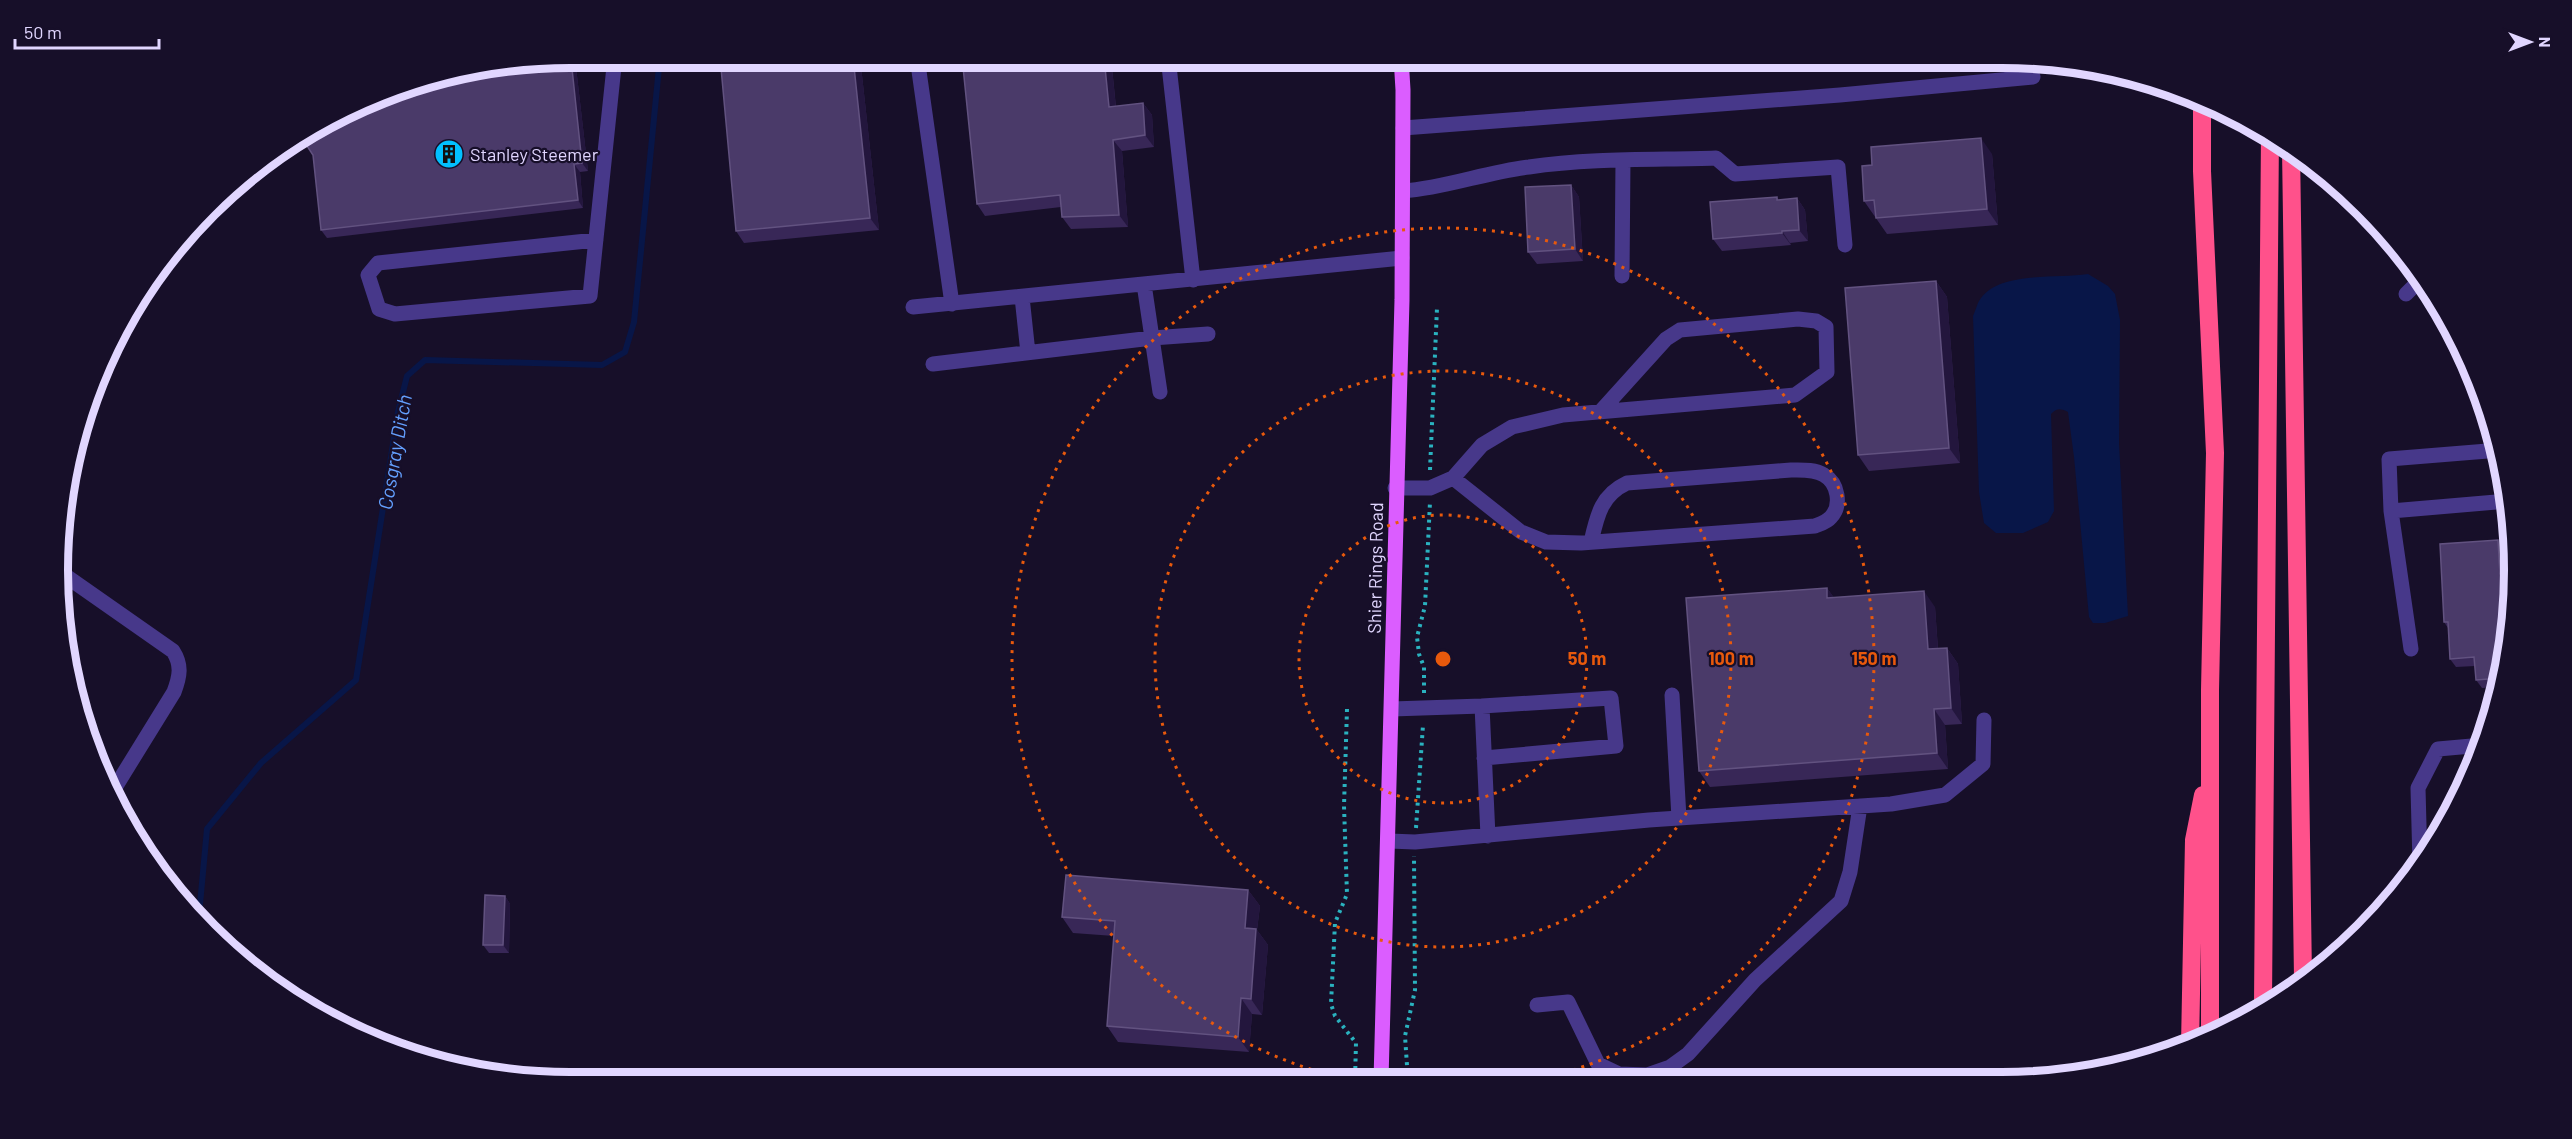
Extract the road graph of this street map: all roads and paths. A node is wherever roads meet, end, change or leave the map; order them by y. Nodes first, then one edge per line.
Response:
1 (614, 68) edge
2 (919, 68) edge
3 (1169, 68) edge
4 (1401, 68) edge
5 (2033, 77) dead end
6 (2202, 109) edge
7 (1403, 128) junction
8 (2270, 145) edge
9 (2291, 159) edge
10 (1623, 160) junction
11 (1403, 191) junction
12 (596, 240) junction
13 (1845, 245) dead end
14 (1402, 258) junction
15 (1622, 276) dead end
16 (1193, 279) junction
17 (1144, 284) junction
18 (2415, 285) edge
19 (2406, 294) dead end
20 (1022, 297) junction
21 (952, 304) junction
22 (913, 308) dead end
23 (1208, 334) dead end
24 (1152, 338) junction
25 (1028, 353) junction
26 (933, 364) dead end
27 (1160, 392) dead end
28 (1600, 412) junction
29 (2490, 451) edge
30 (1453, 478) junction
31 (1395, 488) junction
32 (2500, 502) edge
33 (2391, 511) junction
34 (1591, 542) junction
35 (68, 578) edge
36 (2411, 649) dead end
37 (1672, 695) dead end
38 (1482, 706) junction
39 (1347, 709) dead end
40 (1392, 709) junction
41 (1984, 720) dead end
42 (2472, 746) edge
43 (1484, 758) junction
44 (2211, 761) junction
45 (116, 786) edge
46 (1860, 806) junction
47 (1679, 818) junction
48 (1488, 836) junction
49 (1389, 841) junction
50 (2420, 849) edge
51 (2303, 972) edge
52 (2263, 998) edge
53 (1537, 1005) dead end
54 (2210, 1026) edge
55 (2190, 1035) edge
56 (1355, 1072) edge
57 (1381, 1072) edge
58 (1615, 1072) edge
59 (1656, 1072) edge

1 - 12 lane
2 - 21 lane
3 - 16 lane
4 - 7 main road, Shier Rings Road
5 - 7 lane
6 - 44 highway
7 - 11 main road, Shier Rings Road
8 - 52 highway
9 - 51 highway
10 - 11 lane
10 - 13 lane
10 - 15 lane
11 - 14 main road, Shier Rings Road
12 - 12 lane
14 - 16 lane
14 - 31 main road, Shier Rings Road
16 - 17 lane
17 - 20 lane
17 - 24 lane
18 - 19 lane
20 - 21 lane
20 - 25 lane
21 - 22 lane
23 - 24 lane
24 - 25 lane
24 - 27 lane
25 - 26 lane
28 - 28 lane
28 - 30 lane
29 - 33 lane
30 - 31 lane
30 - 34 lane
31 - 40 main road, Shier Rings Road
32 - 33 lane
33 - 36 lane
34 - 34 lane
35 - 45 lane
37 - 47 lane
38 - 40 lane
38 - 43 lane
38 - 43 lane
39 - 56 path
40 - 49 main road, Shier Rings Road
41 - 46 lane
42 - 50 lane
43 - 48 lane
44 - 54 highway
44 - 55 highway
46 - 47 lane
46 - 59 lane
47 - 48 lane
48 - 49 lane
49 - 57 main road, Shier Rings Road
53 - 58 lane

